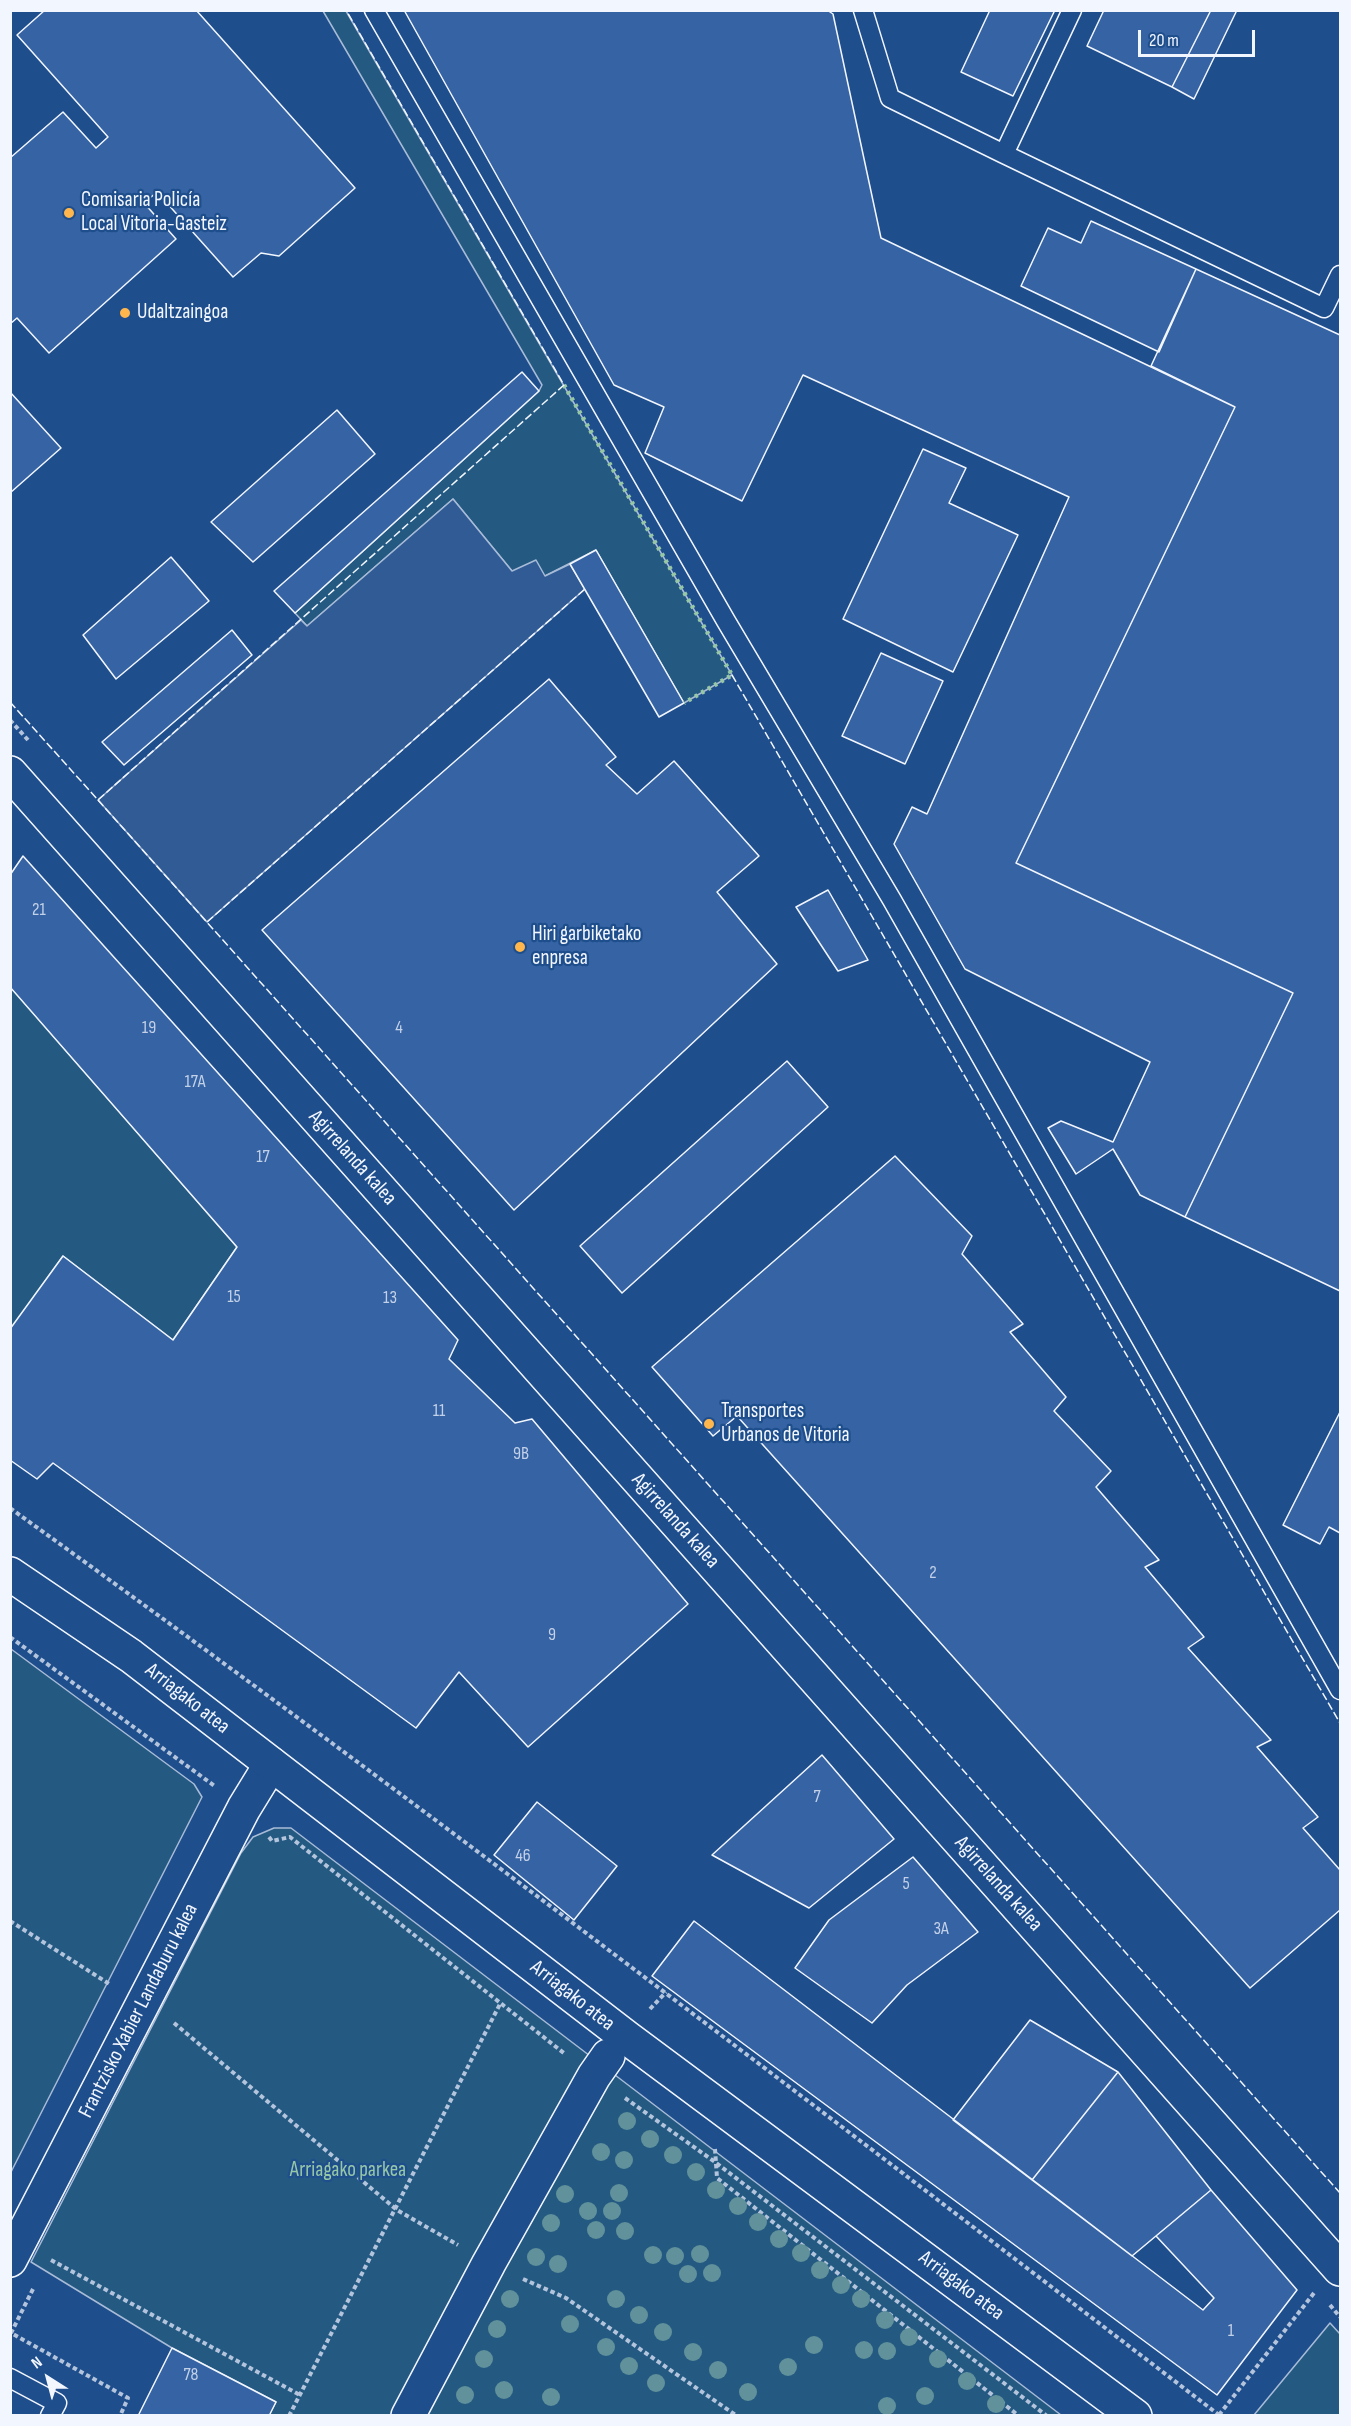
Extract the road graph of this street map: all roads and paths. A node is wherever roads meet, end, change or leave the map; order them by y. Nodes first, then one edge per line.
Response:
1 (374, 10) edge
2 (863, 10) edge
3 (1072, 10) edge
4 (1005, 154) junction
5 (1341, 275) edge
6 (10, 773) edge
7 (10, 1508) edge
8 (10, 1574) edge
9 (10, 1637) edge
10 (1341, 1690) edge
11 (271, 1764) junction
12 (244, 1808) junction
13 (272, 1841) junction
14 (265, 1845) dead end
15 (10, 1921) edge
16 (116, 1988) dead end
17 (500, 2004) junction
18 (167, 2018) dead end
19 (601, 2066) junction
20 (715, 2144) dead end
21 (715, 2162) junction
22 (397, 2210) junction
23 (48, 2258) dead end
24 (10, 2260) edge
25 (489, 2263) junction
26 (1341, 2269) edge
27 (37, 2280) dead end
28 (1322, 2296) dead end
29 (1328, 2303) dead end
30 (1341, 2317) edge
31 (10, 2378) edge
32 (300, 2395) junction
33 (50, 2415) edge
34 (120, 2415) edge
35 (290, 2415) edge
36 (408, 2415) edge
37 (737, 2415) edge
38 (1019, 2415) edge
39 (1047, 2415) edge
40 (1135, 2415) edge
41 (1219, 2415) edge

1 - 10 lane
2 - 4 lane
3 - 4 lane
4 - 5 lane
6 - 26 street, Agirrelanda kalea
7 - 41 path
8 - 11 street, Arriagako atea
9 - 12 path
11 - 12 street, Frantzisko Xabier Landaburu kalea
11 - 40 street, Arriagako atea
12 - 13 path
12 - 24 street, Frantzisko Xabier Landaburu kalea
13 - 14 path
13 - 17 path
15 - 16 path
17 - 19 path
17 - 22 path
18 - 22 path
19 - 21 path
19 - 25 street
20 - 21 path
21 - 38 path
21 - 39 path
22 - 25 path
22 - 32 path
23 - 32 path
25 - 36 street
25 - 37 path
27 - 34 path
28 - 41 path
29 - 30 path
31 - 33 lane
32 - 35 path

